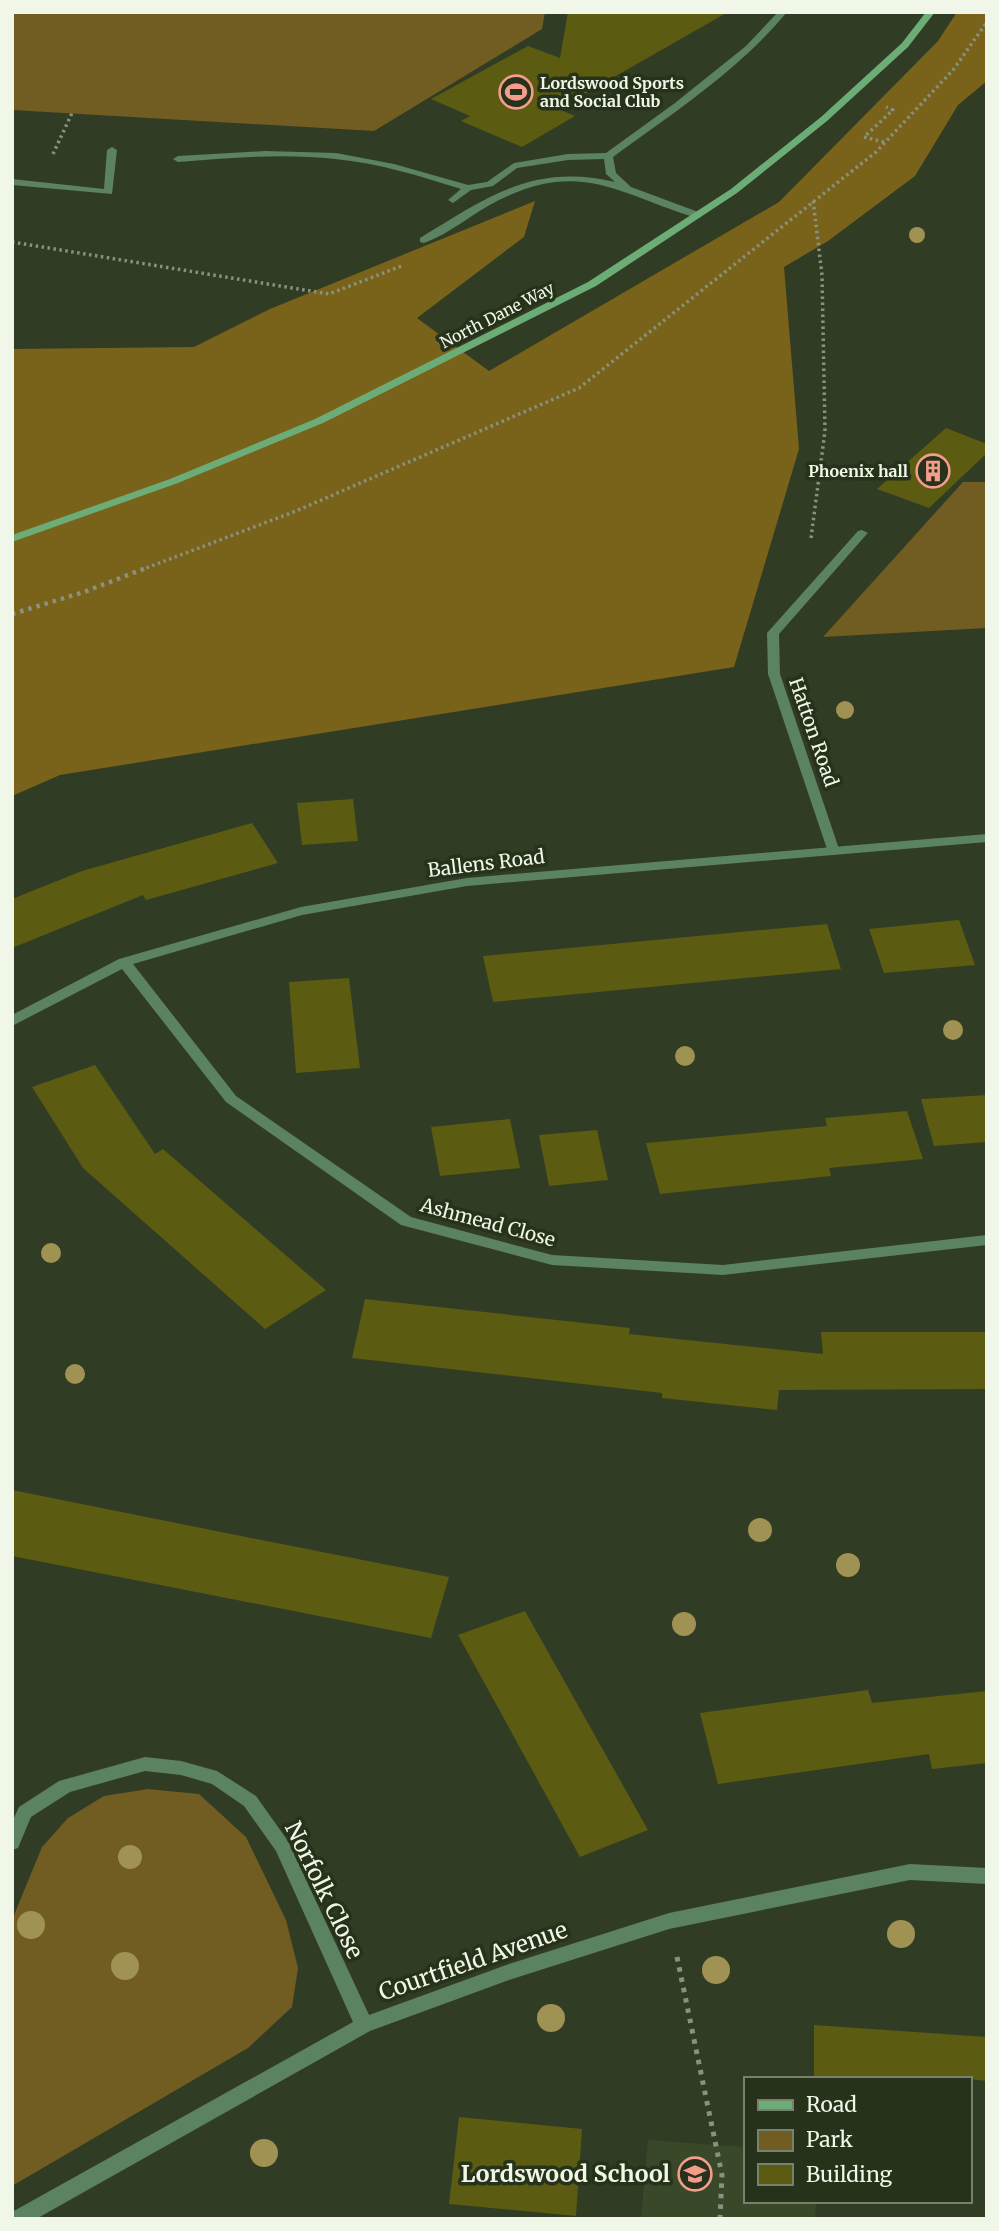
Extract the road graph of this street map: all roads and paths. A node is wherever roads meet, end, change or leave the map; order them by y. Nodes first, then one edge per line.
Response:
1 (783, 12) edge
2 (931, 12) edge
3 (987, 22) edge
4 (882, 107) dead end
5 (72, 113) dead end
6 (884, 142) junction
7 (112, 150) dead end
8 (608, 156) junction
9 (178, 159) dead end
10 (12, 182) edge
11 (38, 185) junction
12 (468, 188) junction
13 (627, 188) junction
14 (453, 200) dead end
15 (814, 200) junction
16 (697, 215) junction
17 (424, 240) dead end
18 (12, 242) edge
19 (404, 265) dead end
20 (862, 533) dead end
21 (12, 539) edge
22 (811, 543) dead end
23 (12, 614) edge
24 (987, 838) edge
25 (833, 849) junction
26 (124, 962) junction
27 (12, 1021) edge
28 (987, 1240) edge
29 (12, 1843) edge
30 (987, 1876) edge
31 (670, 1921) junction
32 (364, 2025) junction
33 (18, 2219) edge
34 (720, 2219) edge

1 - 8 street
2 - 16 street, North Dane Way
3 - 6 path
4 - 6 path
5 - 11 path
6 - 15 path
7 - 11 street
8 - 12 street
8 - 13 street
9 - 12 street
10 - 11 street
12 - 14 street
13 - 16 street
13 - 17 street
15 - 22 path
15 - 23 path
16 - 21 street, North Dane Way
18 - 19 path
20 - 25 street, Hatton Road
24 - 25 street, Ballens Road
25 - 26 street, Ballens Road
26 - 27 street, Ballens Road
26 - 28 street, Ashmead Close
29 - 32 street, Norfolk Close
30 - 31 street, Courtfield Avenue
31 - 32 street, Courtfield Avenue
31 - 34 path
32 - 33 street, Courtfield Avenue

